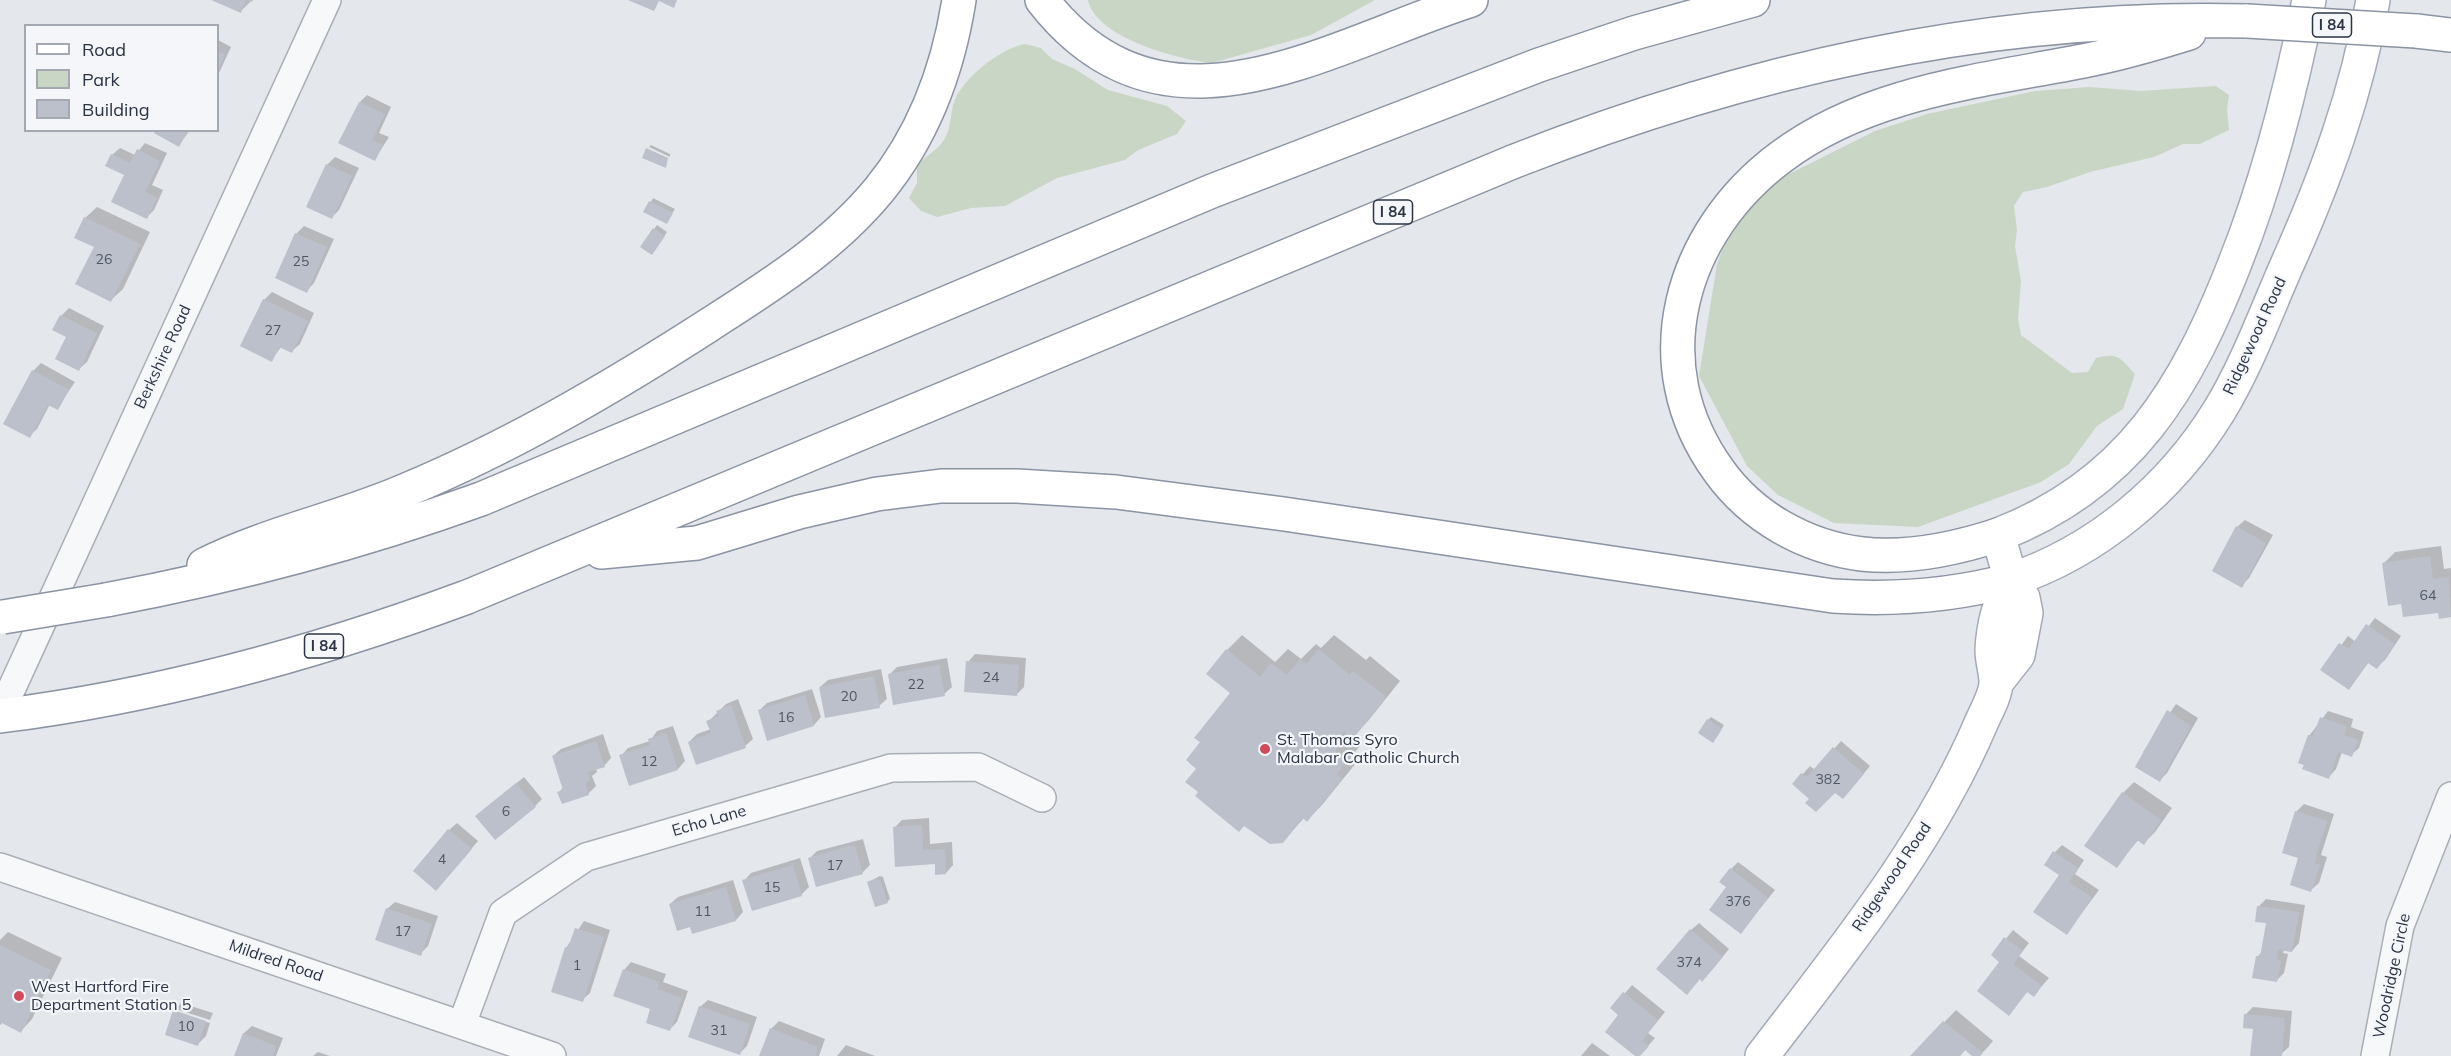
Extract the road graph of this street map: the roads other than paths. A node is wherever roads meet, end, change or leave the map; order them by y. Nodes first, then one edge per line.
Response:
1 (327, 0) edge
2 (958, 0) edge
3 (1042, 0) edge
4 (1471, 0) edge
5 (1753, 0) edge
6 (2309, 0) edge
7 (2373, 0) edge
8 (2236, 21) junction
9 (2451, 35) edge
10 (1998, 535) junction
11 (578, 553) junction
12 (2011, 580) junction
13 (157, 591) junction
14 (1, 617) edge
15 (0, 715) edge
16 (2451, 796) edge
17 (1042, 798) dead end
18 (0, 867) edge
19 (462, 1024) junction
20 (552, 1056) edge
21 (1762, 1056) edge
22 (2375, 1056) edge

1 - 15 street, Berkshire Road
2 - 13 main road
3 - 4 main road
5 - 13 main road
6 - 10 main road
7 - 12 main road, Ridgewood Road
8 - 9 main road, I 84, bridge
8 - 10 main road
8 - 11 main road, I 84
10 - 12 main road, Ridgewood Road
11 - 12 main road
11 - 15 main road, I 84
12 - 21 main road, Ridgewood Road
13 - 14 main road, bridge
16 - 22 street, Woodridge Circle
17 - 19 street, Echo Lane
18 - 19 street, Mildred Road
19 - 20 street, Mildred Road

